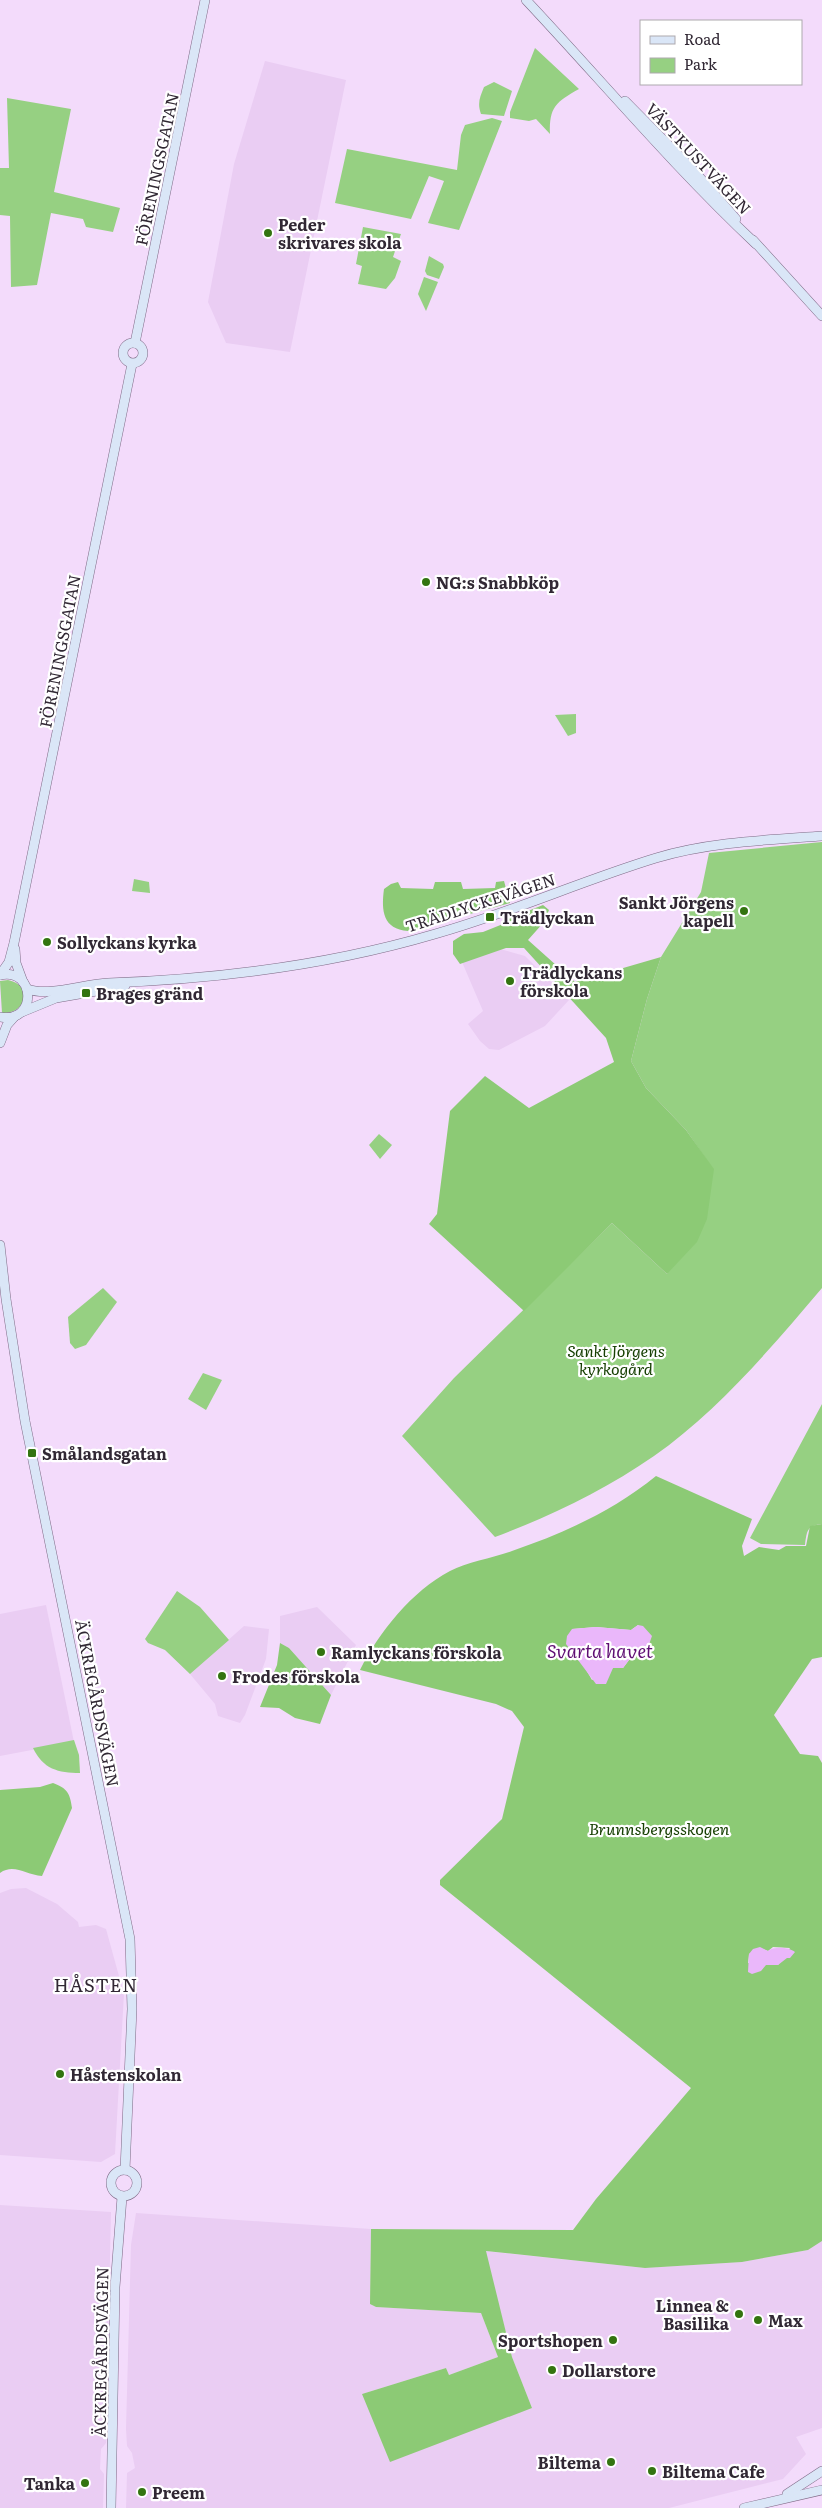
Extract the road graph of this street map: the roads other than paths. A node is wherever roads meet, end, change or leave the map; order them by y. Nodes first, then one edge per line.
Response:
1 (205, 0) edge
2 (526, 0) edge
3 (822, 316) edge
4 (135, 343) junction
5 (132, 364) junction
6 (822, 836) edge
7 (14, 943) junction
8 (0, 975) edge
9 (143, 982) junction
10 (25, 985) junction
11 (18, 1014) junction
12 (0, 1017) edge
13 (0, 1043) edge
14 (0, 1246) edge
15 (125, 2170) junction
16 (122, 2197) junction
17 (822, 2472) edge
18 (822, 2480) edge
19 (822, 2490) edge
20 (761, 2504) junction
21 (111, 2508) edge
22 (744, 2508) edge

1 - 4 street, FÖRENINGSGATAN
2 - 3 street, VÄSTKUSTVÄGEN
4 - 5 street, FÖRENINGSGATAN
4 - 5 street, FÖRENINGSGATAN
5 - 7 street, FÖRENINGSGATAN
6 - 9 street, TRÄDLYCKEVÄGEN
7 - 8 street, FÖRENINGSGATAN
7 - 10 street, FÖRENINGSGATAN
8 - 10 street, TRÄDLYCKEVÄGEN
9 - 10 street, TRÄDLYCKEVÄGEN
9 - 11 street, TRÄDLYCKEVÄGEN
10 - 11 street
11 - 12 street, TRÄDLYCKEVÄGEN
11 - 13 street
14 - 15 street, ÄCKREGÅRDSVÄGEN
15 - 16 street
15 - 16 street
16 - 21 street, ÄCKREGÅRDSVÄGEN
17 - 18 street
17 - 20 street
19 - 20 street
20 - 22 street

